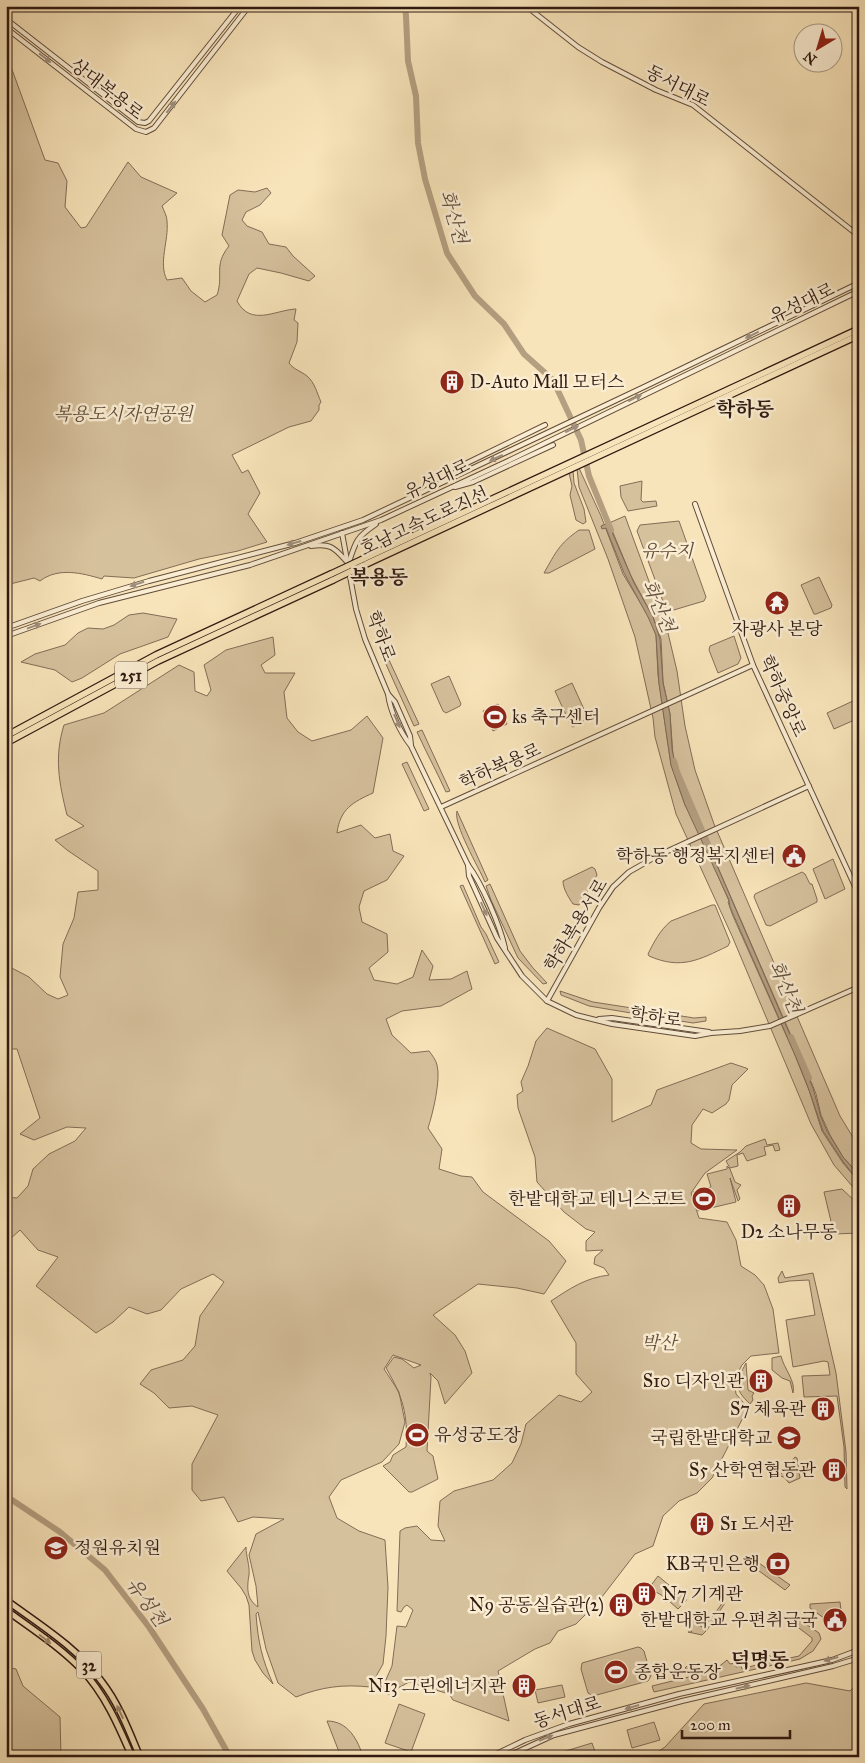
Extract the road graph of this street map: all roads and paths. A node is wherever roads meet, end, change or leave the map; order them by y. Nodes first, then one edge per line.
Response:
1 (240, 6) edge
2 (250, 6) edge
3 (526, 6) edge
4 (6, 19) edge
5 (6, 28) edge
6 (859, 236) edge
7 (859, 283) edge
8 (859, 291) edge
9 (859, 330) edge
10 (859, 335) edge
11 (545, 425) dead end
12 (553, 445) dead end
13 (616, 446) junction
14 (445, 482) junction
15 (441, 492) junction
16 (695, 504) dead end
17 (381, 520) junction
18 (341, 528) junction
19 (343, 534) junction
20 (300, 548) junction
21 (349, 564) junction
22 (256, 612) junction
23 (6, 628) edge
24 (6, 636) edge
25 (753, 665) junction
26 (6, 736) edge
27 (6, 743) edge
28 (809, 786) junction
29 (441, 807) junction
30 (859, 895) edge
31 (859, 987) edge
32 (547, 1001) junction
33 (6, 1600) edge
34 (6, 1610) edge
35 (859, 1650) edge
36 (859, 1658) edge
37 (132, 1757) edge
38 (140, 1757) edge
39 (490, 1757) edge
40 (506, 1757) edge

1 - 4 street, 상대복용로
5 -> 2 street, 상대복용로
3 - 6 street, 동서대로
7 -> 14 street, 유성대로
15 -> 8 street, 유성대로
9 - 13 highway, 호남고속도로지선 / 251
10 - 13 highway, 호남고속도로지선 / 251
11 - 14 street
12 - 15 street
13 - 22 highway, 호남고속도로지선 / 251, bridge
14 - 18 street, 유성대로
15 - 17 street, 유성대로
16 - 25 street, 학하중앙로
17 - 19 street, 유성대로
17 - 21 street
18 - 19 street, 학하로
18 -> 23 street, 유성대로
19 - 20 street, 유성대로
19 - 21 street, 학하로
20 - 21 street
24 -> 20 street, 유성대로
21 - 29 street, 학하로
22 - 26 highway, 호남고속도로지선 / 251
22 - 27 highway, 호남고속도로지선 / 251
25 - 28 street, 학하중앙로
25 - 29 street, 학하복용로
28 - 30 street, 학하중앙로
28 - 32 street, 학하복용서로
29 - 32 street, 학하로
31 - 32 street, 학하로
38 -> 33 main road, 32
34 -> 37 main road, 32
35 -> 39 street, 동서대로
40 -> 36 street, 동서대로

